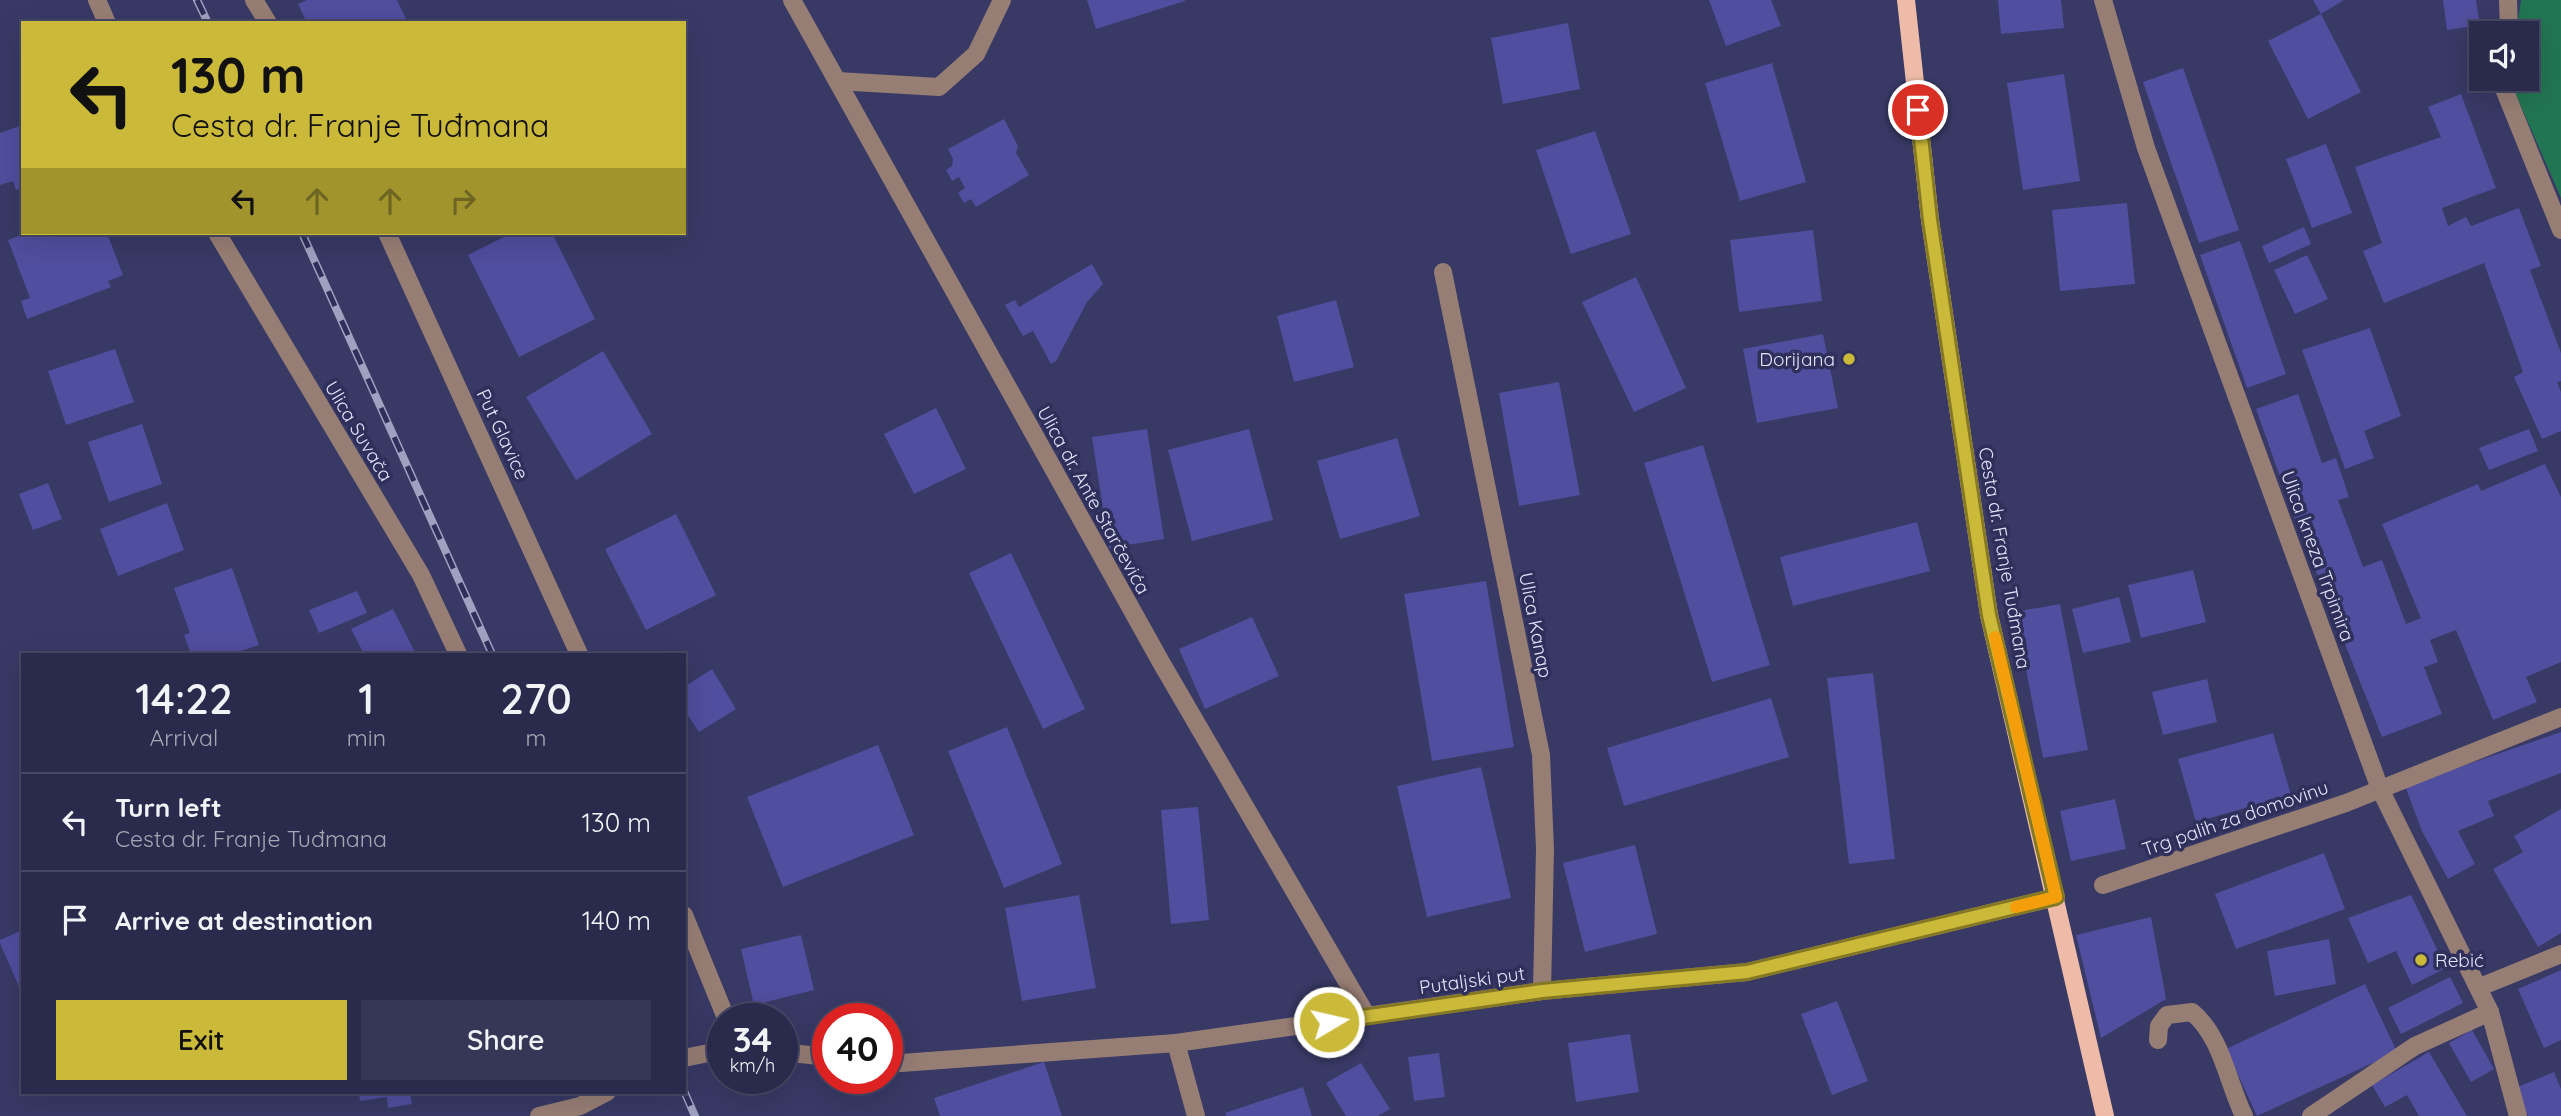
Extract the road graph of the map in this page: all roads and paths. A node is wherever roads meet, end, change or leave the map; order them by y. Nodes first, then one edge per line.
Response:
1 (97, 0) edge
2 (254, 0) edge
3 (792, 0) edge
4 (1002, 0) edge
5 (1906, 0) edge
6 (2103, 0) edge
7 (2508, 0) edge
8 (106, 21) edge
9 (267, 21) edge
10 (2509, 21) edge
11 (837, 81) junction
12 (2505, 91) edge
13 (2561, 230) edge
14 (219, 235) edge
15 (388, 235) edge
16 (1443, 272) dead end
17 (458, 653) edge
18 (579, 653) edge
19 (2561, 718) edge
20 (2380, 789) junction
21 (2103, 885) dead end
22 (2056, 897) junction
23 (686, 920) edge
24 (2561, 954) edge
25 (2480, 987) junction
26 (1542, 991) junction
27 (720, 1003) edge
28 (2490, 1012) junction
29 (1367, 1016) junction
30 (2158, 1040) dead end
31 (1177, 1043) junction
32 (707, 1054) edge
33 (686, 1058) edge
34 (903, 1063) edge
35 (604, 1094) edge
36 (580, 1111) edge
37 (538, 1116) edge
38 (1196, 1116) edge
39 (2105, 1116) edge
40 (2244, 1116) edge
41 (2311, 1116) edge
42 (2518, 1116) edge

1 - 8 street
2 - 9 street
3 - 11 street, Ulica dr. Ante Starčevića
4 - 11 street
5 - 22 main road, Cesta dr. Franje Tuđmana
6 - 20 street, Ulica kneza Trpimira
7 - 10 street
11 - 29 street, Ulica dr. Ante Starčevića
12 - 13 street
14 - 17 street, Ulica Suvača
15 - 18 street, Put Glavice
16 - 26 street, Ulica Kanap
19 - 20 street, Trg palih za domovinu
20 - 21 street, Trg palih za domovinu
20 - 25 street, Ulica kneza Trpimira
22 - 26 street, Putaljski put
22 - 39 main road, Cesta dr. Franje Tuđmana
23 - 27 street
24 - 25 street
25 - 28 street, Ulica kneza Trpimira
26 - 29 street, Putaljski put
28 - 41 street
28 - 42 street, Ulica kneza Trpimira
29 - 31 street, Putaljski put
30 - 40 street
31 - 34 street, Putaljski put
31 - 38 street
32 - 33 street
35 - 36 street
36 - 37 street

